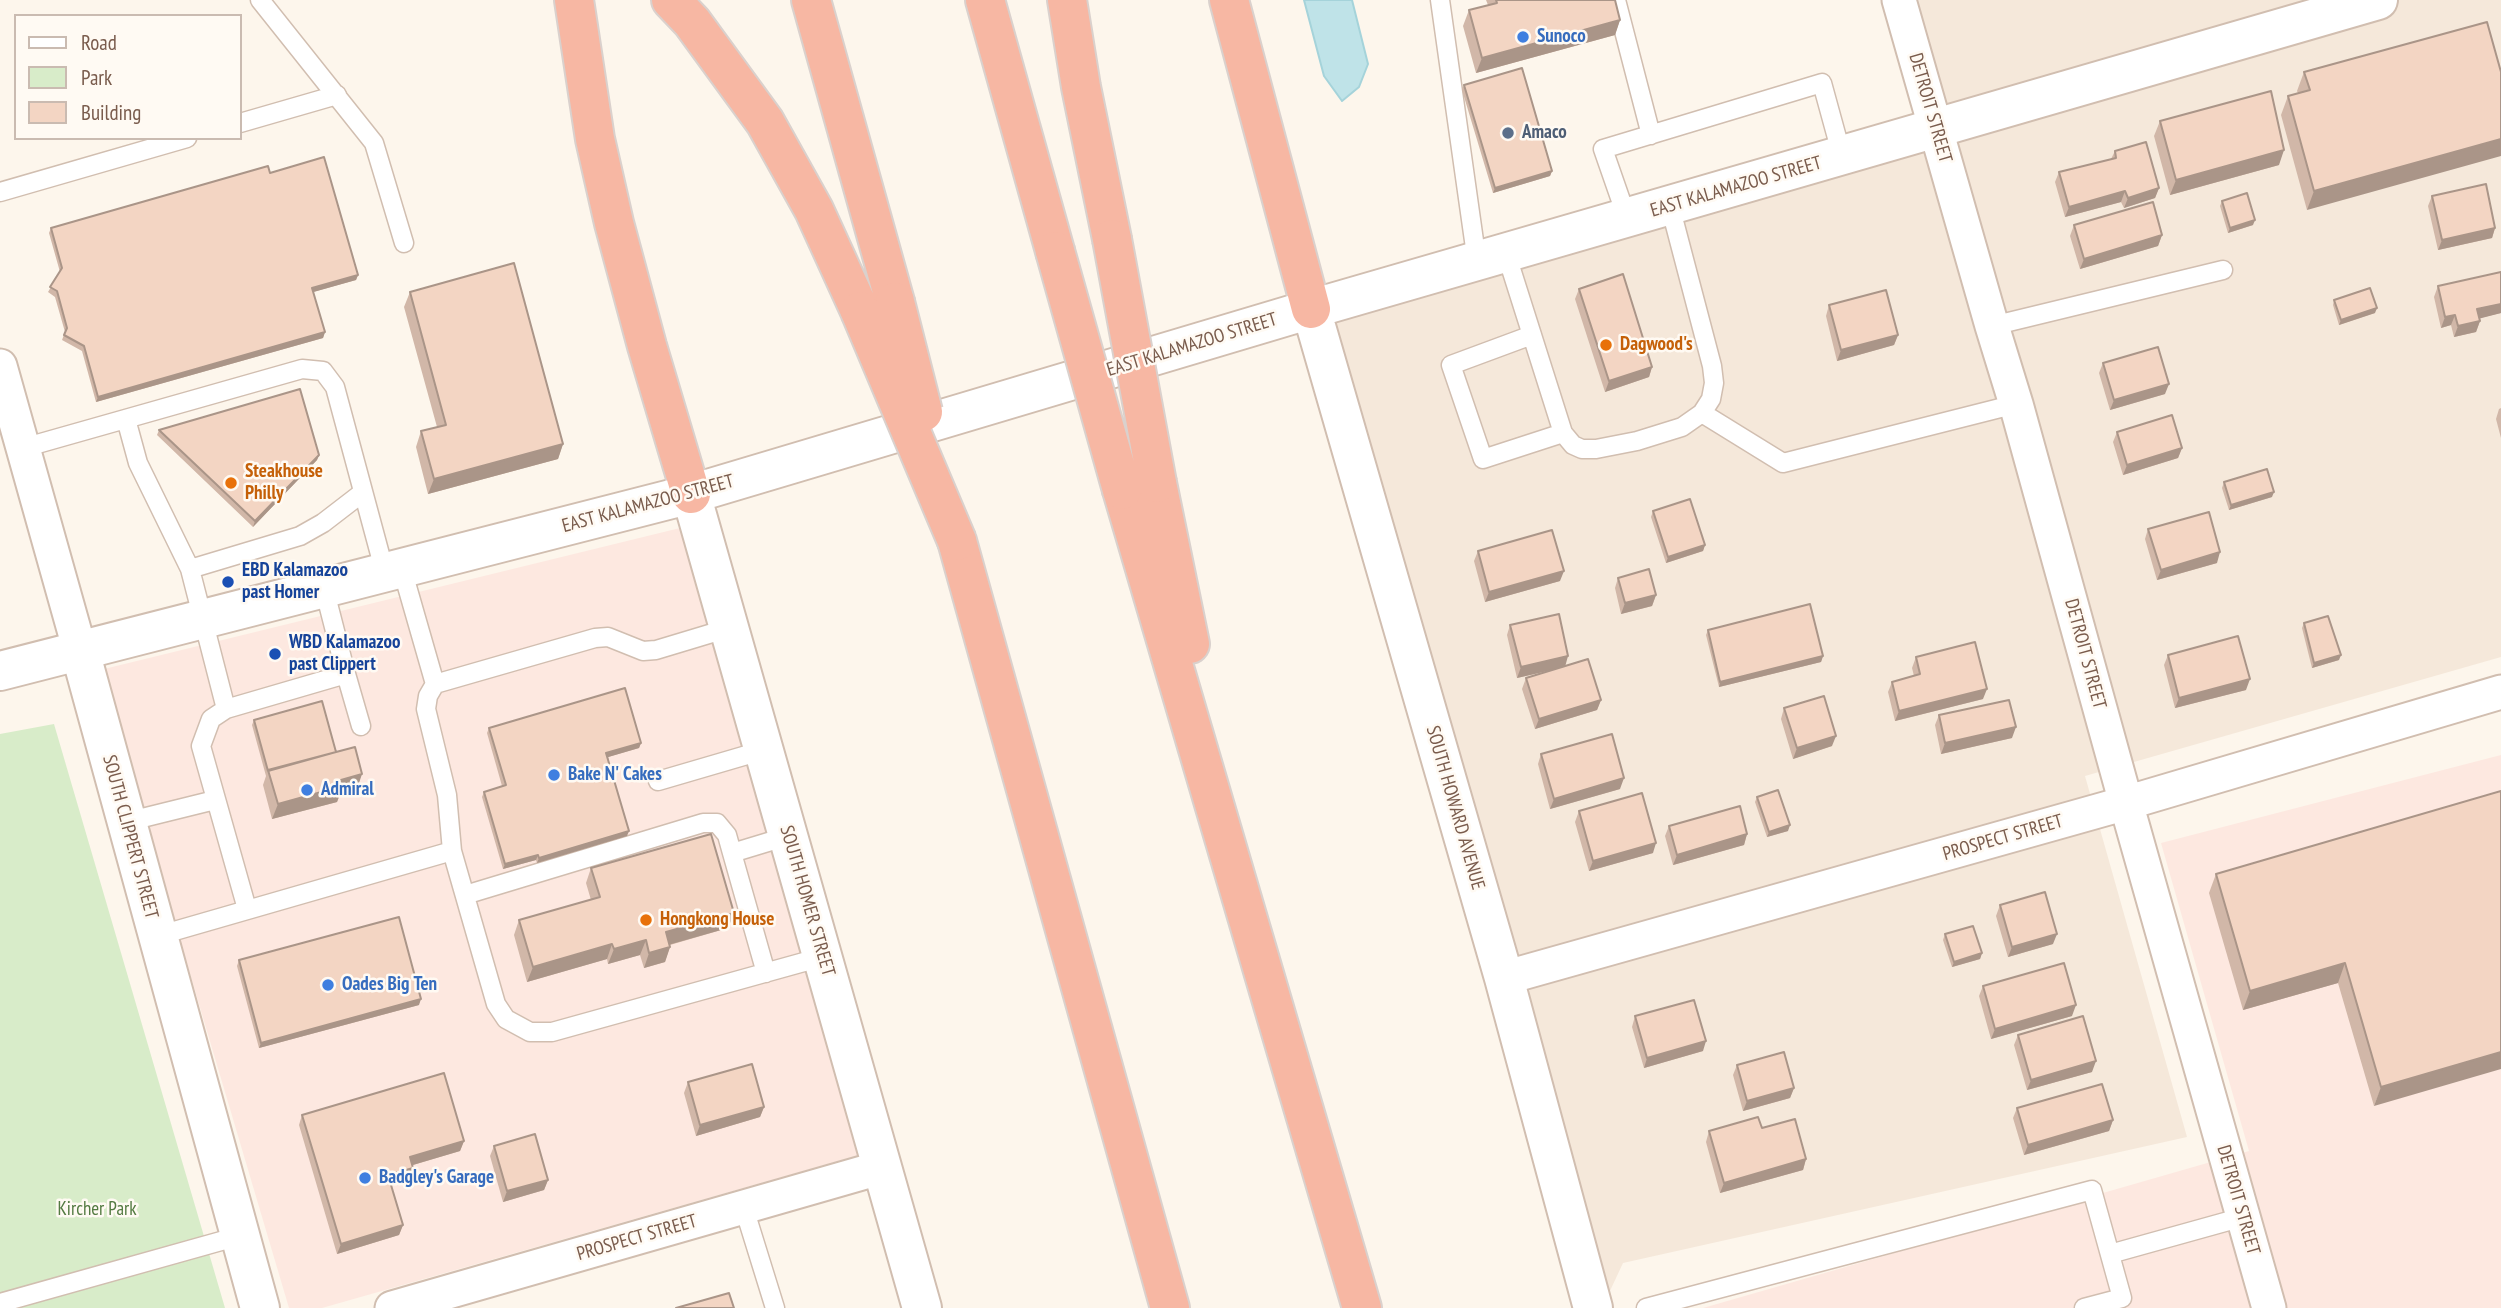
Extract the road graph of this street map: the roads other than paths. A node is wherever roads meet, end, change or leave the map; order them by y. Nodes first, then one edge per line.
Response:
1 (260, 0) edge
2 (574, 0) edge
3 (811, 0) edge
4 (985, 0) edge
5 (1067, 0) edge
6 (1230, 0) edge
7 (1440, 0) edge
8 (1616, 0) edge
9 (1899, 0) edge
10 (2378, 0) edge
11 (682, 11) edge
12 (337, 95) junction
13 (242, 122) edge
14 (1936, 129) junction
15 (1651, 135) junction
16 (180, 140) edge
17 (1842, 156) junction
18 (0, 192) edge
19 (1670, 205) junction
20 (1627, 218) junction
21 (404, 243) dead end
22 (1491, 257) junction
23 (2223, 270) dead end
24 (878, 306) junction
25 (1311, 309) junction
26 (1992, 326) junction
27 (1532, 335) junction
28 (0, 366) edge
29 (2016, 404) junction
30 (1702, 413) junction
31 (126, 419) junction
32 (1563, 433) junction
33 (23, 448) junction
34 (1139, 486) junction
35 (362, 493) junction
36 (691, 494) junction
37 (190, 569) junction
38 (394, 571) junction
39 (324, 588) junction
40 (202, 620) junction
41 (729, 628) junction
42 (80, 652) junction
43 (0, 671) edge
44 (346, 674) junction
45 (435, 684) junction
46 (2501, 692) edge
47 (226, 709) junction
48 (361, 726) dead end
49 (764, 750) junction
50 (658, 781) dead end
51 (215, 800) junction
52 (2126, 803) junction
53 (126, 822) junction
54 (789, 836) junction
55 (452, 851) junction
56 (733, 853) junction
57 (465, 895) junction
58 (247, 909) junction
59 (157, 936) junction
60 (822, 957) junction
61 (766, 973) junction
62 (1504, 978) junction
63 (883, 1167) junction
64 (744, 1208) junction
65 (2243, 1217) junction
66 (239, 1236) junction
67 (2110, 1254) junction
68 (0, 1303) edge
69 (260, 1308) edge
70 (392, 1308) edge
71 (775, 1308) edge
72 (922, 1308) edge
73 (1170, 1308) edge
74 (1362, 1308) edge
75 (1593, 1308) edge
76 (1646, 1308) edge
77 (2084, 1308) edge
78 (2269, 1308) edge

1 - 12 lane
2 - 36 highway
3 - 24 highway
4 - 34 highway, bridge
5 - 34 highway, bridge
6 - 25 highway
7 - 22 lane
8 - 15 lane
9 - 14 street, DETROIT STREET
10 - 14 street, EAST KALAMAZOO STREET
11 - 24 highway
12 - 13 lane
12 - 21 lane
14 - 17 street, EAST KALAMAZOO STREET
14 - 26 street, DETROIT STREET
15 - 17 lane
15 - 20 lane
16 - 18 lane
17 - 19 street, EAST KALAMAZOO STREET
19 - 20 street, EAST KALAMAZOO STREET
19 - 30 lane
20 - 22 street, EAST KALAMAZOO STREET
22 - 25 street, EAST KALAMAZOO STREET
22 - 27 lane
23 - 26 lane
24 - 73 highway, bridge
25 - 36 street, EAST KALAMAZOO STREET
25 - 62 street, SOUTH HOWARD AVENUE
26 - 29 street, DETROIT STREET
27 - 32 lane
27 - 32 lane
28 - 33 street, SOUTH CLIPPERT STREET
29 - 30 lane
29 - 52 street, DETROIT STREET
30 - 32 lane
31 - 33 lane
31 - 35 lane
31 - 37 lane
33 - 42 street, SOUTH CLIPPERT STREET
34 - 74 highway
35 - 37 lane
35 - 38 lane
36 - 38 street, EAST KALAMAZOO STREET
36 - 41 street, SOUTH HOMER STREET
37 - 40 lane
38 - 39 street, EAST KALAMAZOO STREET
38 - 45 lane
39 - 40 street, EAST KALAMAZOO STREET
39 - 44 lane
40 - 42 street, EAST KALAMAZOO STREET
40 - 47 lane
41 - 45 lane
41 - 49 street, SOUTH HOMER STREET
42 - 43 street, EAST KALAMAZOO STREET
42 - 53 street, SOUTH CLIPPERT STREET
44 - 47 lane
44 - 48 lane
45 - 55 lane
46 - 52 street, PROSPECT STREET
47 - 51 lane
49 - 50 lane
49 - 54 street, SOUTH HOMER STREET
51 - 53 lane
51 - 58 lane
52 - 62 street, PROSPECT STREET
52 - 65 street, DETROIT STREET
53 - 59 street, SOUTH CLIPPERT STREET
54 - 56 lane
54 - 60 street, SOUTH HOMER STREET
55 - 57 lane
55 - 58 lane
56 - 57 lane
56 - 61 lane
57 - 61 lane
58 - 59 lane
59 - 66 street, SOUTH CLIPPERT STREET
60 - 61 lane
60 - 63 street, SOUTH HOMER STREET
62 - 75 street, SOUTH HOWARD AVENUE
63 - 64 street, PROSPECT STREET
63 - 72 street, SOUTH HOMER STREET
64 - 70 street, PROSPECT STREET
64 - 71 lane
65 - 67 lane
65 - 78 street, DETROIT STREET
66 - 68 lane
66 - 69 street, SOUTH CLIPPERT STREET
67 - 76 lane
67 - 77 lane

